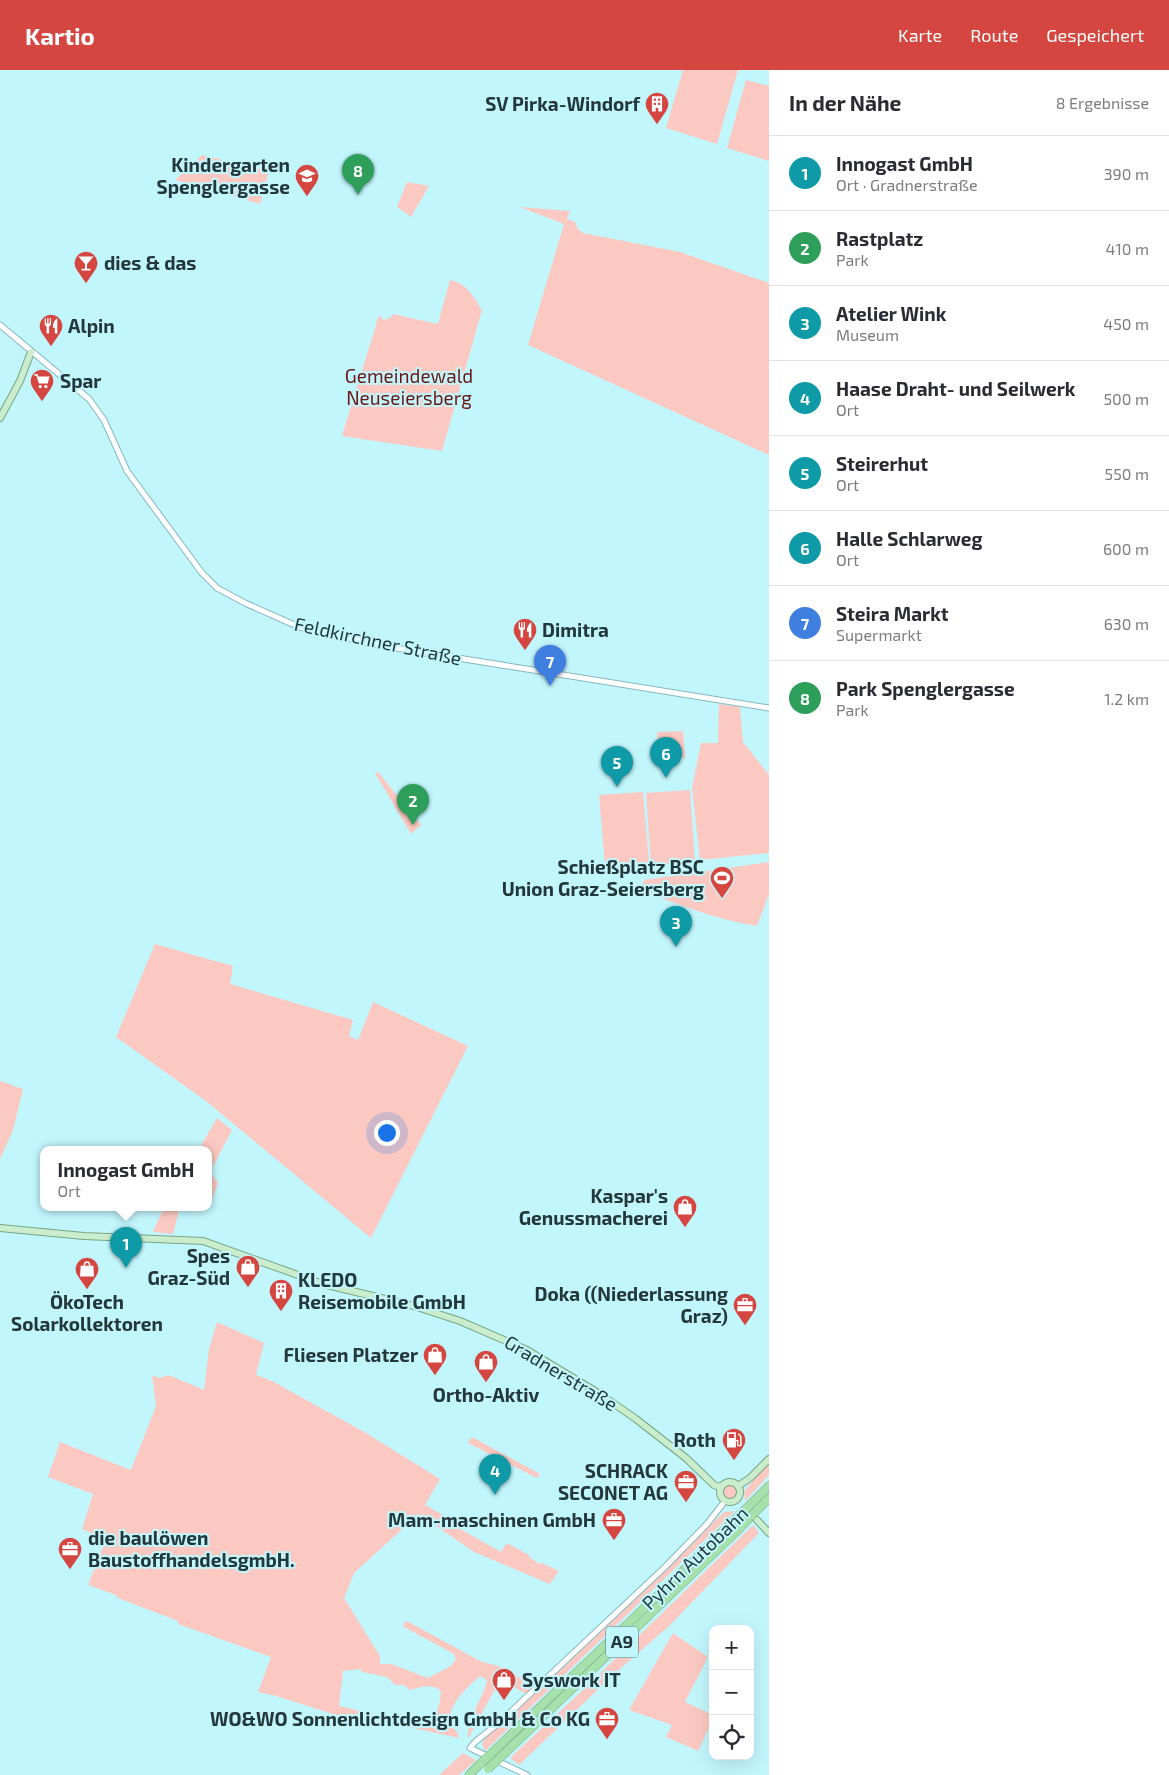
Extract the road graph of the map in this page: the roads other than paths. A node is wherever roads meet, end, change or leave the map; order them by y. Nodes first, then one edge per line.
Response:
1 (0, 325) edge
2 (31, 352) junction
3 (0, 418) edge
4 (769, 708) edge
5 (0, 1228) edge
6 (769, 1459) edge
7 (738, 1486) junction
8 (769, 1486) edge
9 (721, 1487) junction
10 (769, 1498) edge
11 (725, 1501) junction
12 (757, 1520) dead end
13 (769, 1533) edge
14 (469, 1775) edge
15 (482, 1775) edge
16 (527, 1775) edge

1 - 2 street, Feldkirchner Straße
2 - 3 main road
2 - 4 street, Feldkirchner Straße
5 - 9 main road, Gradnerstraße
6 - 7 main road
7 - 9 main road
7 - 11 main road
8 - 14 highway, Pyhrn Autobahn / A9, bridge
9 - 11 main road
10 - 15 highway, Pyhrn Autobahn / A9, bridge
11 - 16 street
12 - 13 main road

